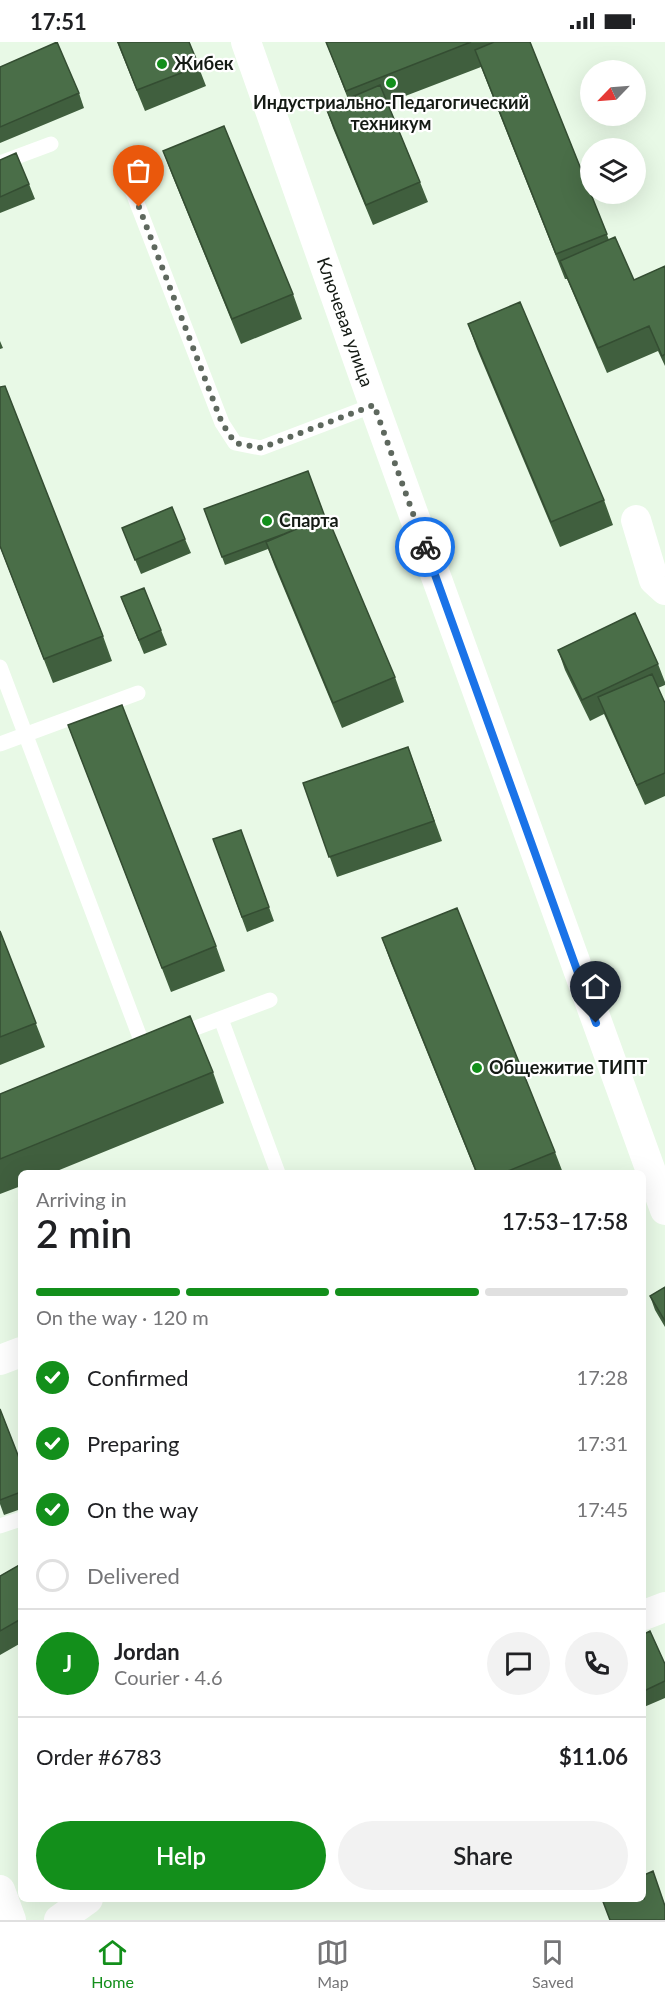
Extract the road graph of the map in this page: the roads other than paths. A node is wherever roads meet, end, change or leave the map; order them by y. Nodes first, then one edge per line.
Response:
1 (246, 42) edge
2 (51, 144) dead end
3 (0, 163) edge
4 (130, 185) dead end
5 (374, 405) junction
6 (636, 520) dead end
7 (665, 590) edge
8 (0, 667) edge
9 (138, 693) dead end
10 (25, 735) junction
11 (0, 744) edge
12 (270, 1000) dead end
13 (221, 1019) junction
14 (277, 1170) edge
15 (644, 1170) edge
16 (647, 1179) edge
17 (665, 1210) edge
18 (18, 1353) edge
19 (0, 1360) edge
20 (18, 1520) edge
21 (0, 1526) edge
22 (665, 1607) edge
23 (646, 1614) edge
24 (0, 1890) edge
25 (84, 1902) edge
26 (11, 1920) edge
27 (59, 1920) edge

1 - 5 street, Ключевая улица
2 - 3 lane
4 - 5 lane
5 - 15 street, Ключевая улица
6 - 7 street
8 - 10 lane
9 - 10 lane
10 - 11 lane
10 - 13 lane
12 - 13 lane
13 - 14 lane
16 - 17 street, Ключевая улица
18 - 19 street
20 - 21 lane
22 - 23 street
24 - 26 street
25 - 27 street

